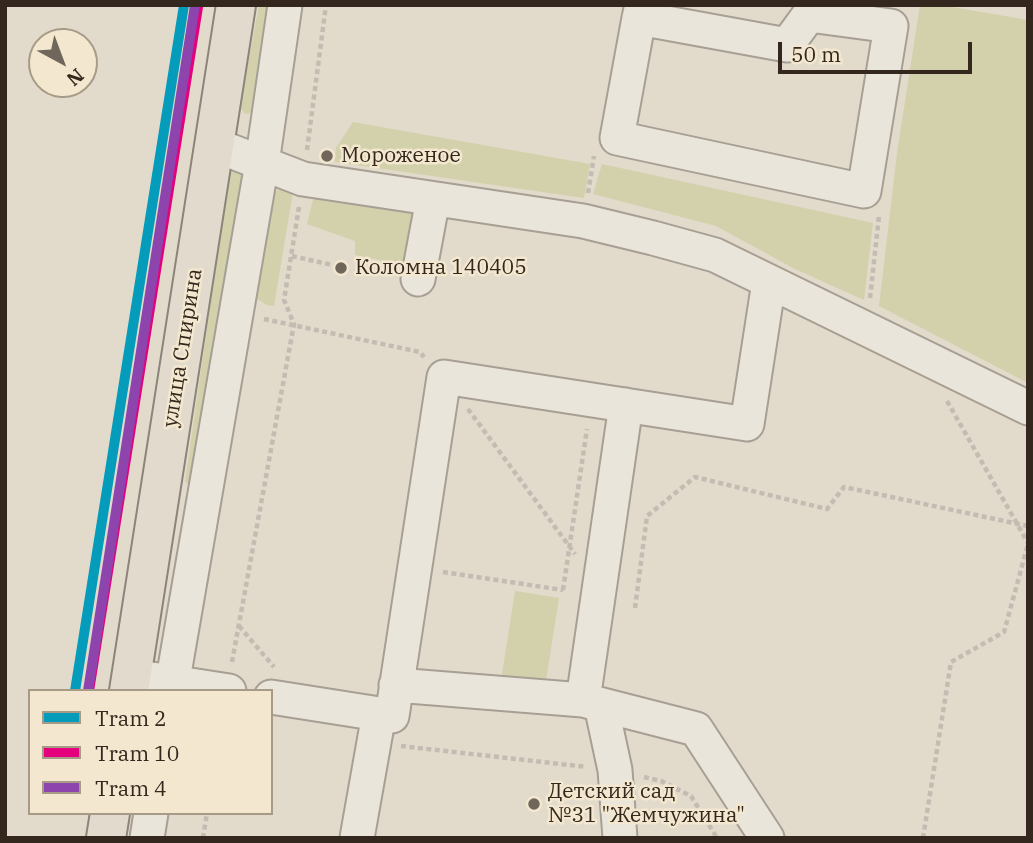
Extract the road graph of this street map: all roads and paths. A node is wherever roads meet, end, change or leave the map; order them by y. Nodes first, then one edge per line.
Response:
1 (236, 5) edge
2 (285, 5) edge
3 (326, 5) edge
4 (640, 12) edge
5 (215, 145) junction
6 (262, 163) junction
7 (592, 168) dead end
8 (303, 179) junction
9 (433, 199) junction
10 (586, 202) dead end
11 (876, 245) dead end
12 (292, 256) junction
13 (337, 266) dead end
14 (418, 279) dead end
15 (769, 282) junction
16 (870, 300) dead end
17 (235, 314) junction
18 (294, 324) junction
19 (923, 357) junction
20 (444, 377) junction
21 (592, 400) junction
22 (626, 405) junction
23 (1028, 408) edge
24 (1017, 524) junction
25 (1028, 526) edge
26 (1028, 544) edge
27 (569, 546) junction
28 (415, 568) junction
29 (563, 590) junction
30 (598, 592) junction
31 (635, 608) dead end
32 (238, 625) junction
33 (130, 683) edge
34 (396, 685) junction
35 (172, 686) edge
36 (206, 689) edge
37 (228, 689) edge
38 (287, 700) edge
39 (592, 702) junction
40 (376, 729) junction
41 (615, 770) junction
42 (110, 815) edge
43 (151, 815) edge
44 (207, 815) edge
45 (106, 838) edge
46 (147, 838) edge
47 (203, 838) edge
48 (357, 838) edge
49 (620, 838) edge
50 (717, 838) edge
51 (767, 838) edge
52 (923, 838) edge

1 - 5 main road, улица Спирина
2 - 6 street
3 - 8 path
4 - 4 street
5 - 6 street
5 - 33 main road, улица Спирина
6 - 8 street
6 - 17 street
7 - 10 path
8 - 9 street
8 - 12 path
9 - 14 street
9 - 15 street
11 - 16 path
12 - 13 path
12 - 18 path
15 - 19 street
15 - 22 street
17 - 18 path
17 - 35 street
18 - 20 path
18 - 32 path
19 - 23 street
19 - 24 path
20 - 21 street
20 - 27 path
20 - 28 street
21 - 22 street
21 - 27 path
22 - 30 street
24 - 25 path
24 - 26 path
24 - 31 path
26 - 52 path
27 - 29 path
27 - 30 path
28 - 29 path
28 - 34 street
29 - 30 path
30 - 39 street
32 - 37 path
32 - 38 path
33 - 35 street
34 - 39 street
34 - 40 street
35 - 36 street
38 - 40 street
39 - 41 street
39 - 51 street
40 - 41 path
40 - 48 street
41 - 49 street
41 - 50 path
42 - 45 main road
43 - 46 street
44 - 47 path

